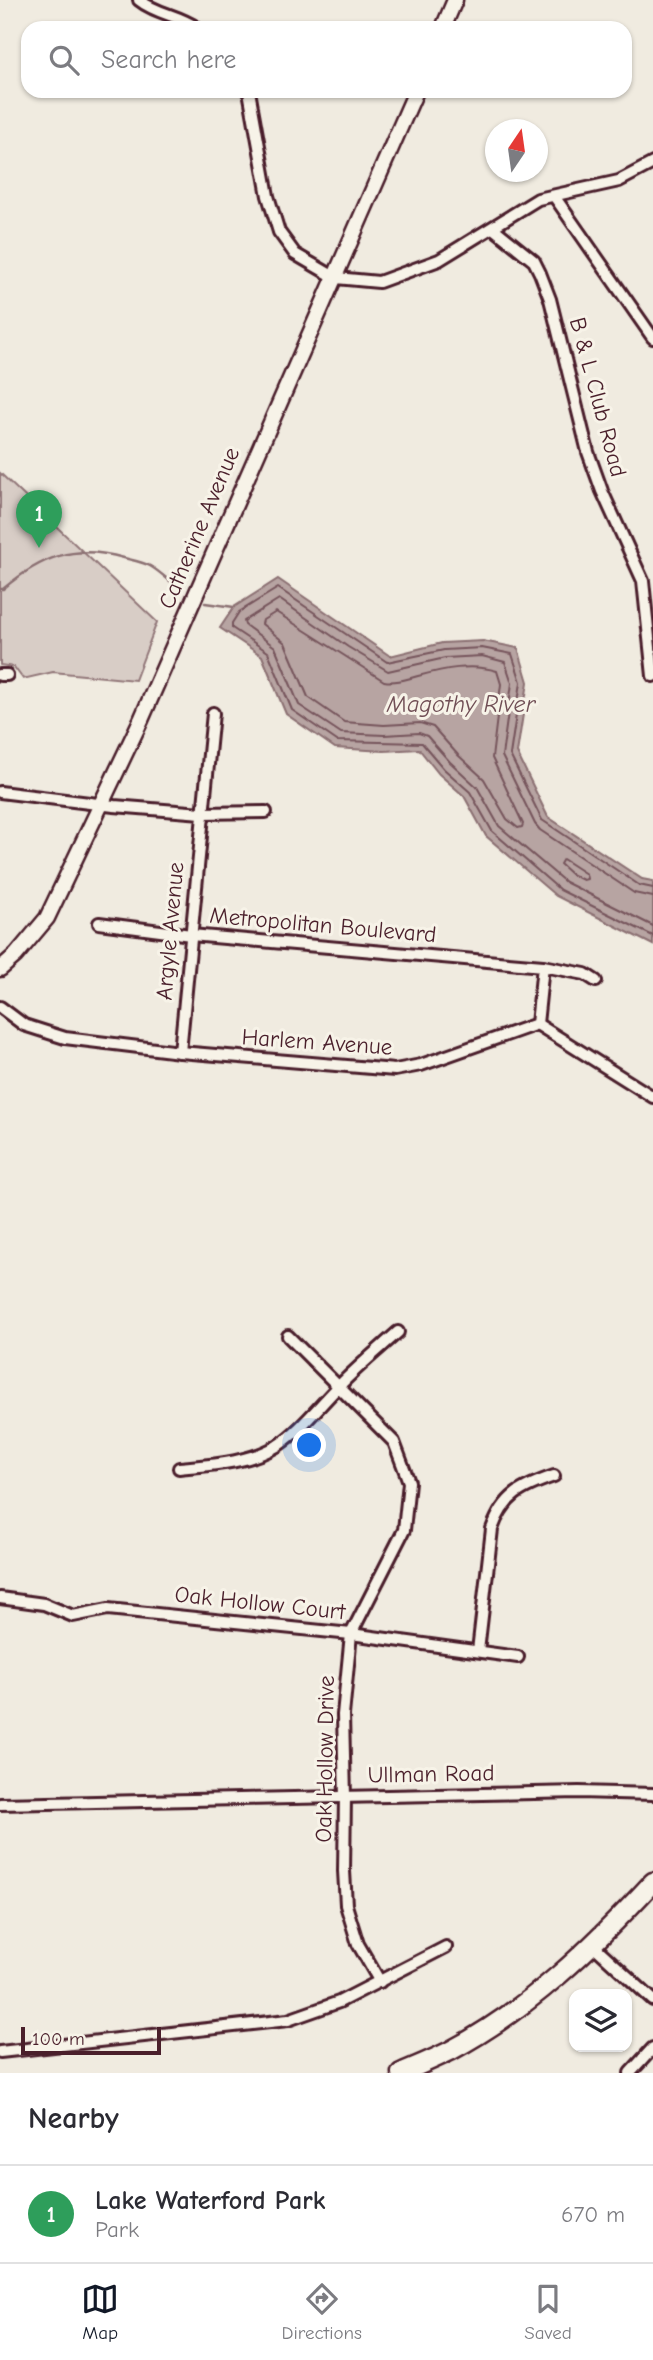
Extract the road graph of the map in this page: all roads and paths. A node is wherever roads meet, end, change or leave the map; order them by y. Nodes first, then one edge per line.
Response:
1 (139, 0) edge
2 (455, 0) edge
3 (185, 21) edge
4 (446, 21) edge
5 (250, 98) edge
6 (413, 98) edge
7 (653, 163) edge
8 (554, 196) junction
9 (493, 228) junction
10 (336, 278) junction
11 (653, 338) edge
12 (653, 676) edge
13 (213, 713) dead end
14 (0, 792) edge
15 (99, 804) junction
16 (266, 812) dead end
17 (202, 813) junction
18 (100, 923) dead end
19 (191, 934) junction
20 (543, 966) junction
21 (0, 969) edge
22 (597, 981) dead end
23 (0, 1007) edge
24 (537, 1024) junction
25 (180, 1052) junction
26 (653, 1097) edge
27 (398, 1332) dead end
28 (289, 1336) dead end
29 (340, 1385) junction
30 (178, 1468) dead end
31 (554, 1476) dead end
32 (0, 1598) edge
33 (351, 1633) junction
34 (478, 1651) junction
35 (518, 1657) dead end
36 (653, 1794) edge
37 (345, 1797) junction
38 (0, 1804) edge
39 (653, 1882) edge
40 (593, 1945) junction
41 (446, 1947) dead end
42 (380, 1982) junction
43 (653, 2000) edge
44 (653, 2048) edge
45 (0, 2052) edge
46 (401, 2073) edge
47 (629, 2073) edge

1 - 3 street
2 - 4 street
5 - 10 street
6 - 10 street, Catherine Avenue
7 - 8 street
8 - 9 street
8 - 11 street
9 - 10 street
9 - 12 street, B & L Club Road
10 - 15 street, Catherine Avenue
13 - 17 street, Argyle Avenue
14 - 15 street
15 - 17 street
15 - 21 street, Catherine Avenue
16 - 17 street
17 - 19 street, Argyle Avenue
18 - 19 street, Metropolitan Boulevard
19 - 20 street, Metropolitan Boulevard
19 - 25 street, Argyle Avenue
20 - 22 street, Metropolitan Boulevard
20 - 24 street
23 - 25 street, Harlem Avenue
24 - 25 street, Harlem Avenue
24 - 26 street
27 - 29 street
28 - 29 street, Oak Hollow Drive
29 - 30 street
29 - 33 street, Oak Hollow Drive
31 - 34 street
32 - 33 street, Oak Hollow Court
33 - 34 street, Oak Hollow Court
33 - 37 street, Oak Hollow Drive
34 - 35 street, Oak Hollow Court
36 - 37 street, Ullman Road
37 - 38 street, Ullman Road
37 - 42 street, Oak Hollow Drive
39 - 40 main road
40 - 43 street
40 - 46 main road
41 - 42 street
42 - 45 street
44 - 47 street

